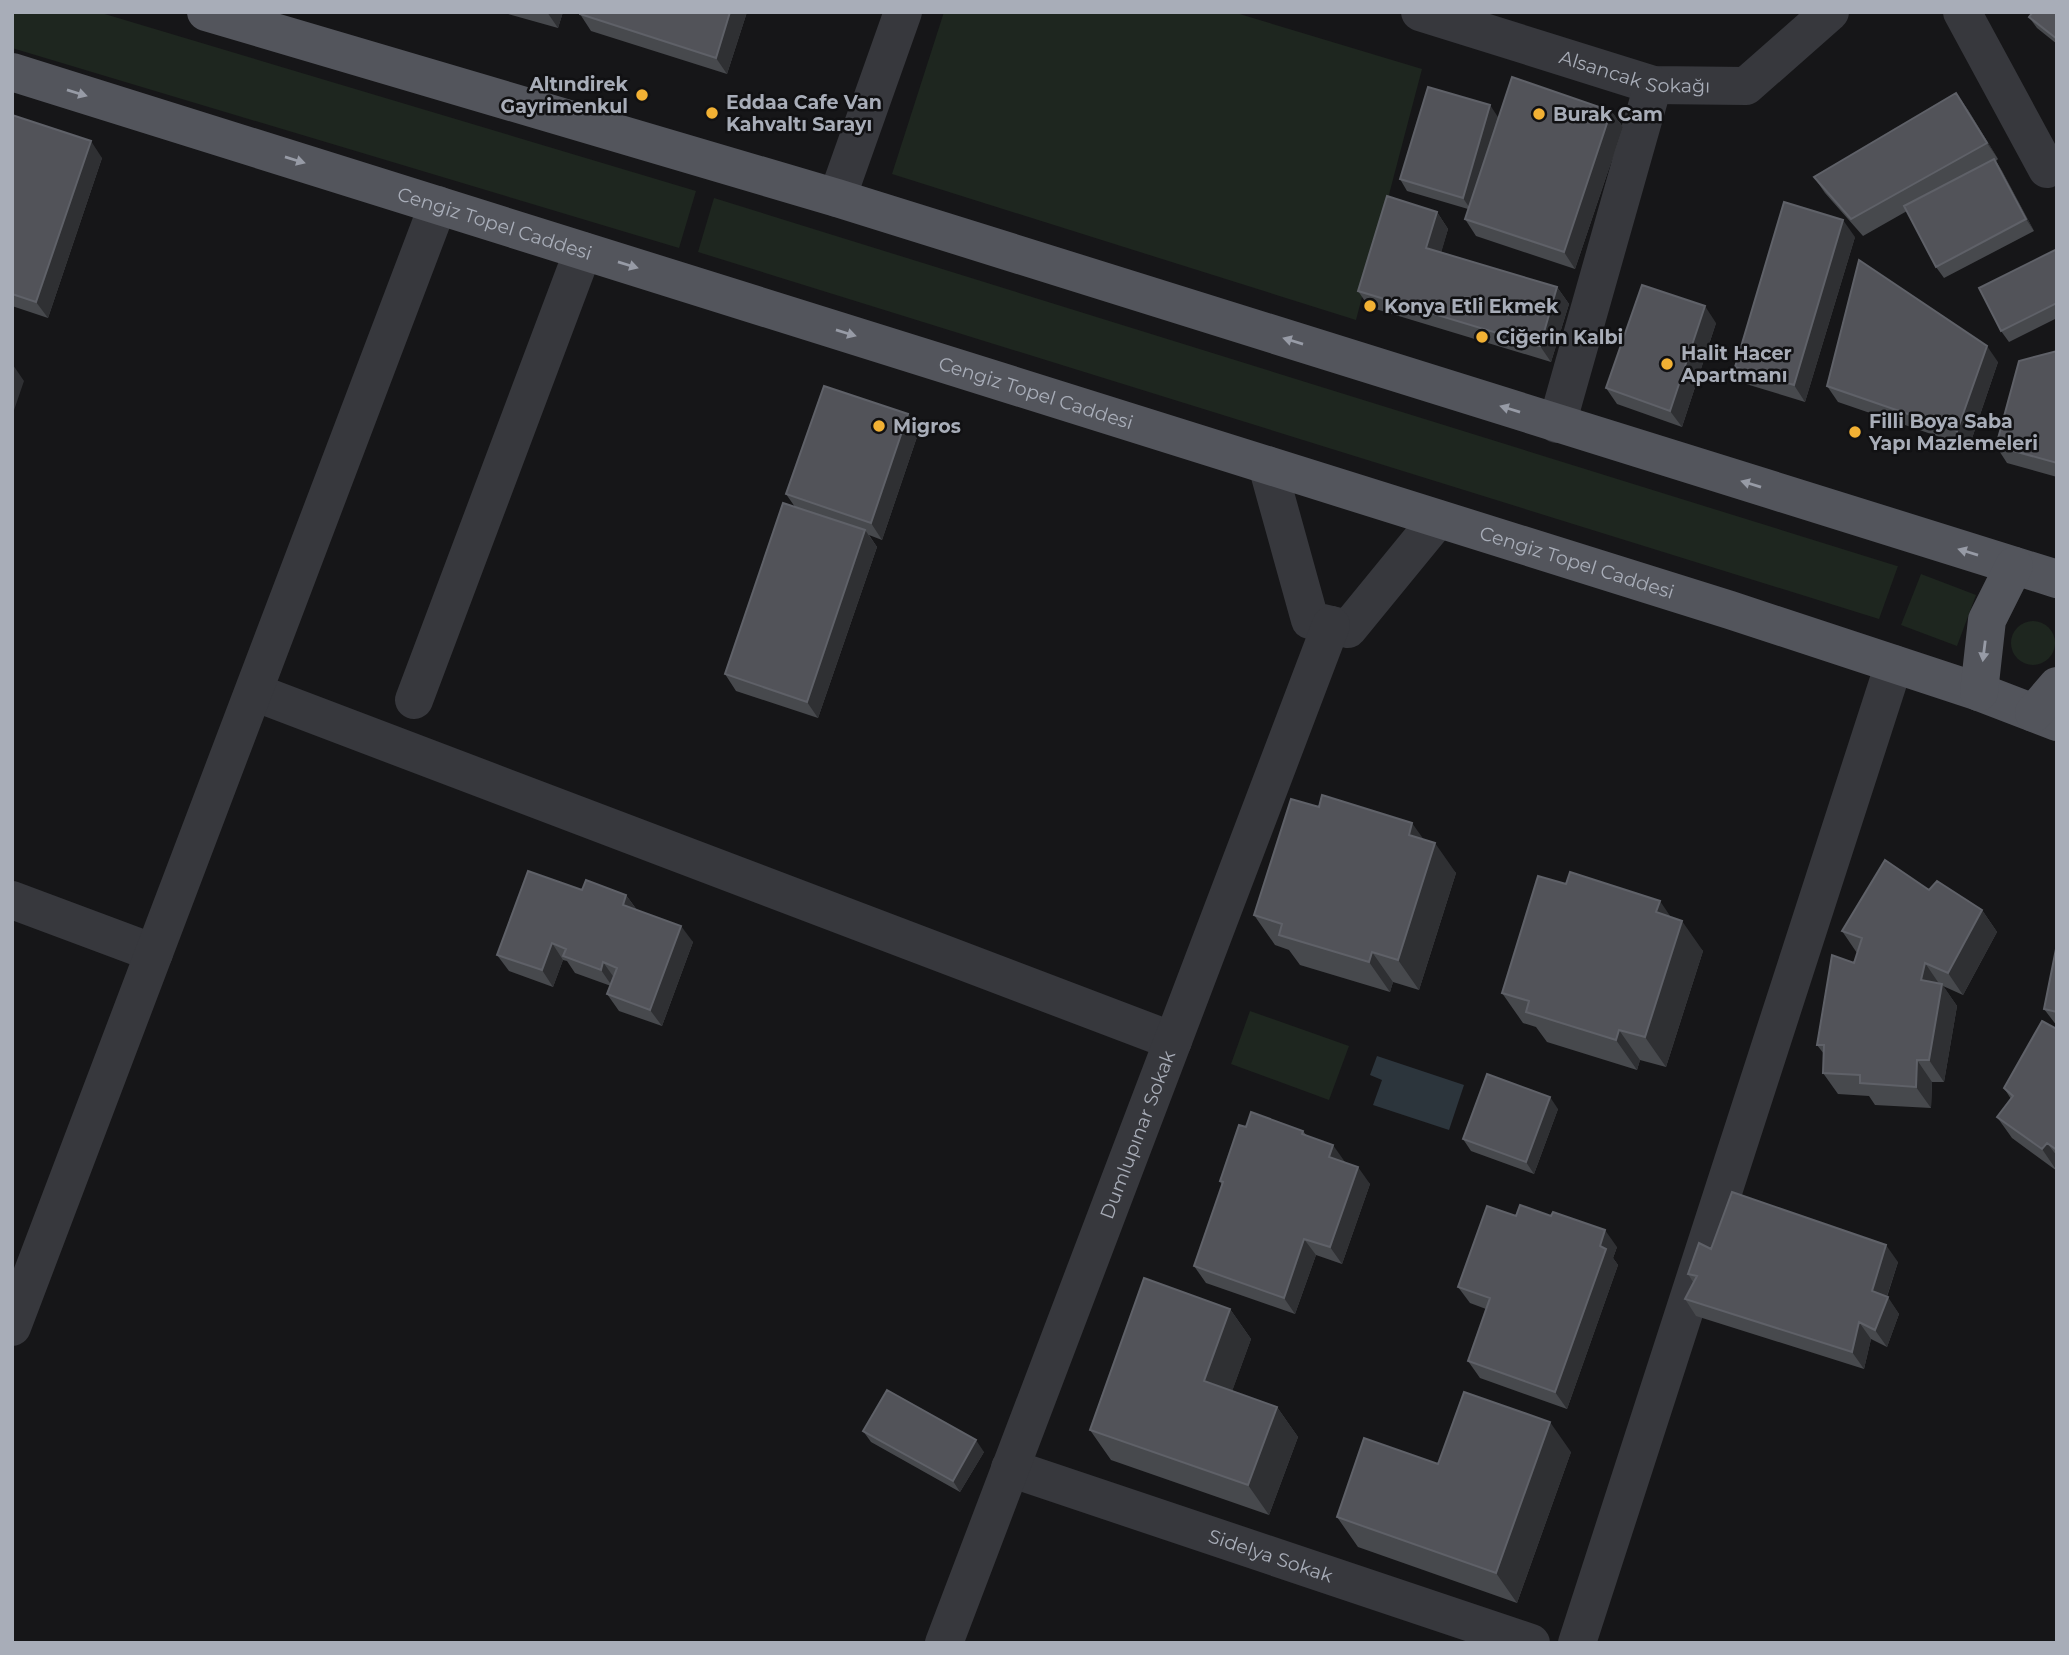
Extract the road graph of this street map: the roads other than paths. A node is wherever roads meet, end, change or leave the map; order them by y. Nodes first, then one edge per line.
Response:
1 (206, 12) edge
2 (903, 12) edge
3 (1420, 12) edge
4 (1830, 12) edge
5 (1962, 12) edge
6 (12, 72) edge
7 (1654, 85) junction
8 (2053, 170) edge
9 (837, 198) junction
10 (438, 205) junction
11 (583, 251) junction
12 (1557, 424) junction
13 (1267, 465) junction
14 (1438, 519) junction
15 (2014, 566) junction
16 (2057, 579) edge
17 (1331, 625) junction
18 (1894, 664) junction
19 (254, 692) junction
20 (1979, 692) junction
21 (414, 699) dead end
22 (2049, 707) edge
23 (12, 900) edge
24 (154, 953) junction
25 (1173, 1041) junction
26 (12, 1327) edge
27 (1010, 1468) junction
28 (944, 1643) edge
29 (1531, 1643) edge
30 (1577, 1643) edge

1 - 9 main road
2 - 9 street
3 - 7 street, Alsancak Sokağı
4 - 7 street, Alsancak Sokağı
5 - 8 street
6 -> 10 main road, Cengiz Topel Caddesi
7 - 12 street
12 -> 9 main road
10 - 11 main road, Cengiz Topel Caddesi
10 - 19 street
11 -> 13 main road, Cengiz Topel Caddesi
11 - 21 street
15 -> 12 main road
13 - 14 main road, Cengiz Topel Caddesi
13 - 17 street
14 - 17 street
14 - 18 main road, Cengiz Topel Caddesi
15 - 16 main road
15 -> 20 main road
17 - 25 street, Dumlupınar Sokak
18 - 20 main road, Cengiz Topel Caddesi
18 - 30 street
19 - 24 street
19 - 25 street
20 - 22 main road, Cengiz Topel Caddesi
23 - 24 street
24 - 26 street
25 - 27 street, Dumlupınar Sokak
27 - 28 street, Dumlupınar Sokak
27 - 29 street, Sidelya Sokak

